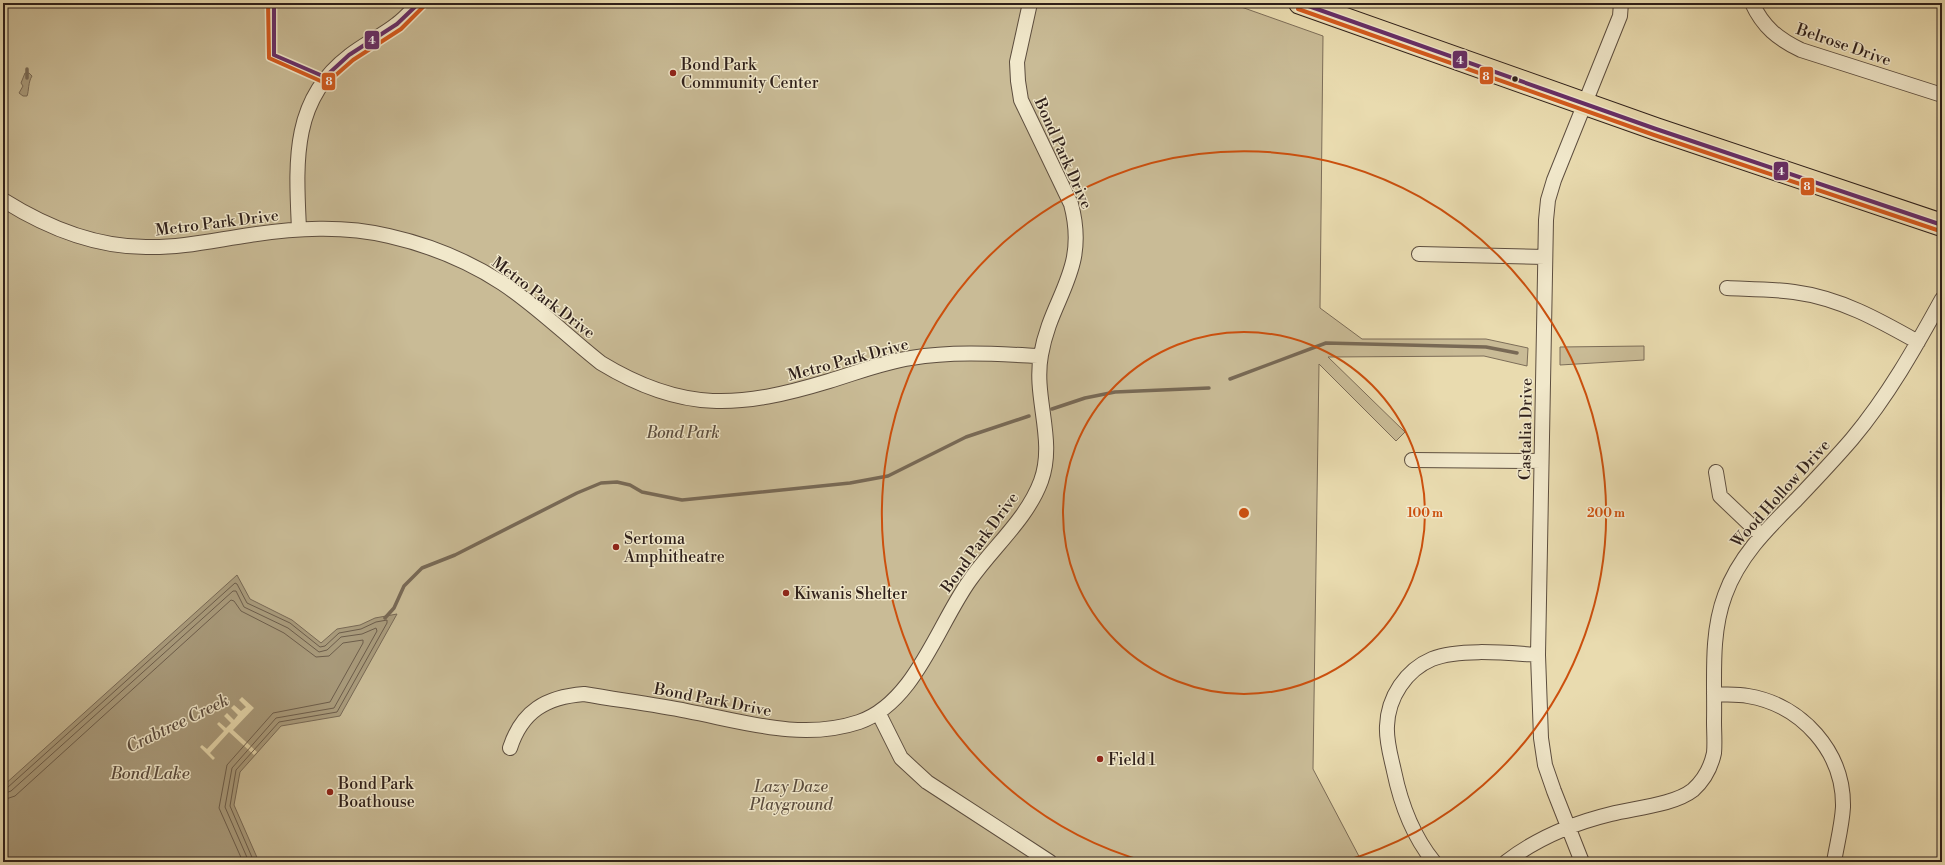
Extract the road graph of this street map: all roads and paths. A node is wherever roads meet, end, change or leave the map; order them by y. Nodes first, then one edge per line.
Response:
1 (419, 3) edge
2 (1030, 3) edge
3 (1041, 3) edge
4 (1300, 3) edge
5 (1621, 3) edge
6 (1752, 3) edge
7 (1024, 36) junction
8 (1942, 95) edge
9 (1585, 104) junction
10 (3, 200) edge
11 (1942, 225) edge
12 (299, 229) junction
13 (1419, 254) dead end
14 (1545, 257) junction
15 (1727, 288) dead end
16 (1942, 299) edge
17 (1918, 342) junction
18 (1040, 356) junction
19 (1412, 460) dead end
20 (1541, 461) junction
21 (1716, 472) dead end
22 (1761, 535) junction
23 (1538, 655) junction
24 (1714, 694) junction
25 (879, 714) junction
26 (510, 748) dead end
27 (1568, 827) junction
28 (1050, 862) edge
29 (1434, 862) edge
30 (1506, 862) edge
31 (1582, 862) edge
32 (1834, 862) edge

1 - 12 street
2 - 7 street, Bond Park Drive
3 - 7 street, Bond Park Drive
4 - 9 main road
5 - 9 street, Castalia Drive
6 - 8 street, Belrose Drive
7 - 18 street, Bond Park Drive
9 - 11 main road
9 - 14 street, Castalia Drive
10 - 12 street, Metro Park Drive
12 - 18 street, Metro Park Drive
13 - 14 street
14 - 20 street, Castalia Drive
15 - 17 street
16 - 17 street, Wood Hollow Drive
17 - 22 street, Wood Hollow Drive
18 - 25 street, Bond Park Drive
19 - 20 street
20 - 23 street, Castalia Drive
21 - 22 street
22 - 24 street, Wood Hollow Drive
23 - 27 street, Castalia Drive
23 - 29 street
24 - 27 street, Wood Hollow Drive
24 - 32 street
25 - 26 street, Bond Park Drive
25 - 28 street
27 - 30 street, Wood Hollow Drive
27 - 31 street, Castalia Drive

